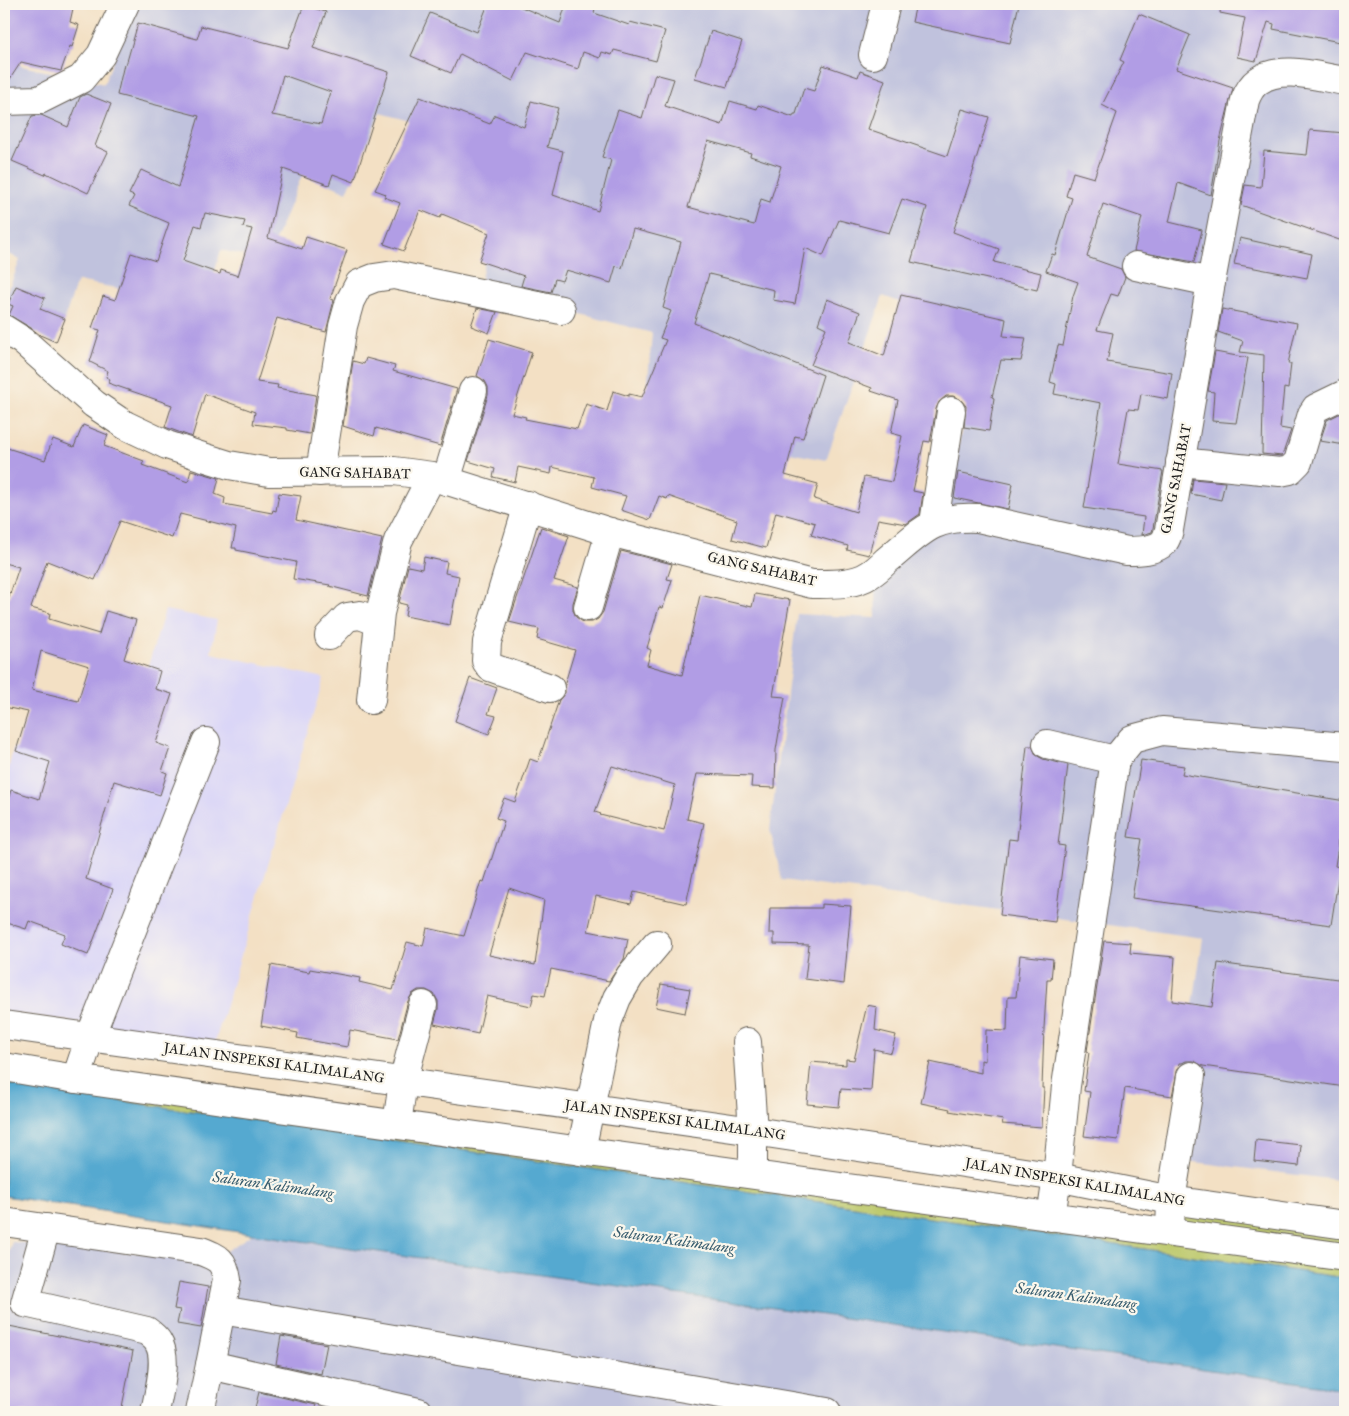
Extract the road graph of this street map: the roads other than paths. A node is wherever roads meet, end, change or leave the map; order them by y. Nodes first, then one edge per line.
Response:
1 (125, 4) edge
2 (886, 4) edge
3 (872, 54) dead end
4 (1345, 81) edge
5 (4, 101) edge
6 (1136, 266) dead end
7 (1211, 282) junction
8 (561, 310) dead end
9 (4, 329) edge
10 (472, 391) dead end
11 (1345, 394) edge
12 (951, 411) dead end
13 (1180, 462) junction
14 (320, 472) junction
15 (439, 478) junction
16 (528, 505) junction
17 (934, 523) junction
18 (610, 532) junction
19 (588, 607) dead end
20 (379, 622) junction
21 (329, 636) dead end
22 (550, 688) dead end
23 (372, 700) dead end
24 (206, 742) dead end
25 (1047, 744) dead end
26 (1345, 747) edge
27 (1115, 760) junction
28 (657, 944) dead end
29 (423, 1005) dead end
30 (4, 1025) edge
31 (90, 1037) junction
32 (747, 1042) dead end
33 (4, 1066) edge
34 (1191, 1076) dead end
35 (76, 1079) junction
36 (403, 1082) junction
37 (590, 1108) junction
38 (397, 1124) junction
39 (753, 1131) junction
40 (581, 1151) junction
41 (753, 1174) junction
42 (1057, 1177) junction
43 (1172, 1200) junction
44 (1050, 1217) junction
45 (4, 1222) edge
46 (1345, 1226) edge
47 (46, 1228) junction
48 (1170, 1232) junction
49 (1345, 1257) edge
50 (14, 1302) edge
51 (221, 1310) junction
52 (210, 1365) junction
53 (757, 1407) edge
54 (154, 1412) edge
55 (200, 1412) edge
56 (418, 1412) edge
57 (827, 1412) edge

1 - 5 street
2 - 3 street
4 - 7 street, GANG SAHABAT
6 - 7 street
7 - 13 street, GANG SAHABAT
8 - 14 street
9 - 14 street, GANG SAHABAT
10 - 15 street
11 - 13 street
12 - 17 street
13 - 17 street, GANG SAHABAT
14 - 15 street, GANG SAHABAT
15 - 16 street, GANG SAHABAT
15 - 20 street
16 - 18 street, GANG SAHABAT
16 - 22 street
17 - 18 street, GANG SAHABAT
18 - 19 street
20 - 21 street
20 - 23 street
24 - 31 street
25 - 27 street
26 - 27 street
27 - 42 street
28 - 37 street
29 - 36 street
30 - 31 street, JALAN INSPEKSI KALIMALANG
31 - 35 street
31 - 36 street, JALAN INSPEKSI KALIMALANG
32 - 39 street
33 - 35 street
34 - 43 street
35 - 38 street
36 - 37 street, JALAN INSPEKSI KALIMALANG
36 - 38 street
37 - 39 street, JALAN INSPEKSI KALIMALANG
37 - 40 street
38 - 40 street
39 - 41 street
39 - 42 street, JALAN INSPEKSI KALIMALANG
40 - 41 street
41 - 44 street
42 - 43 street, JALAN INSPEKSI KALIMALANG
42 - 44 street
43 - 46 street, JALAN INSPEKSI KALIMALANG
43 - 48 street
44 - 48 street
45 - 47 street
47 - 50 street
47 - 51 street
48 - 49 street
50 - 54 street
51 - 52 street
51 - 53 street
52 - 55 street
52 - 56 street
53 - 57 street

